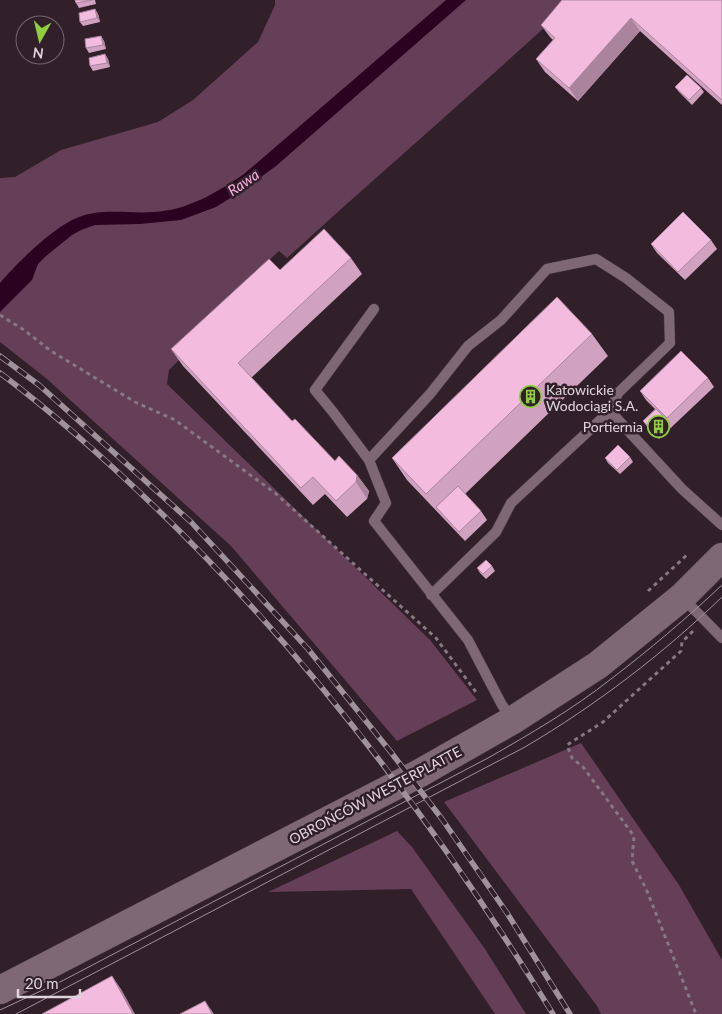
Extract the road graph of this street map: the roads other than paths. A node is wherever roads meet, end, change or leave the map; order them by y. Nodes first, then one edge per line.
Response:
1 (374, 309) dead end
2 (610, 411) junction
3 (369, 460) junction
4 (721, 524) edge
5 (722, 557) edge
6 (431, 595) junction
7 (682, 597) junction
8 (722, 638) edge
9 (507, 712) junction
10 (0, 990) edge

1 - 3 lane
2 - 3 lane
2 - 4 lane
2 - 6 lane
3 - 6 lane
5 - 7 street, OBROŃCÓW WESTERPLATTE
6 - 9 lane
7 - 8 lane
7 - 9 street, OBROŃCÓW WESTERPLATTE
9 - 10 street, OBROŃCÓW WESTERPLATTE

